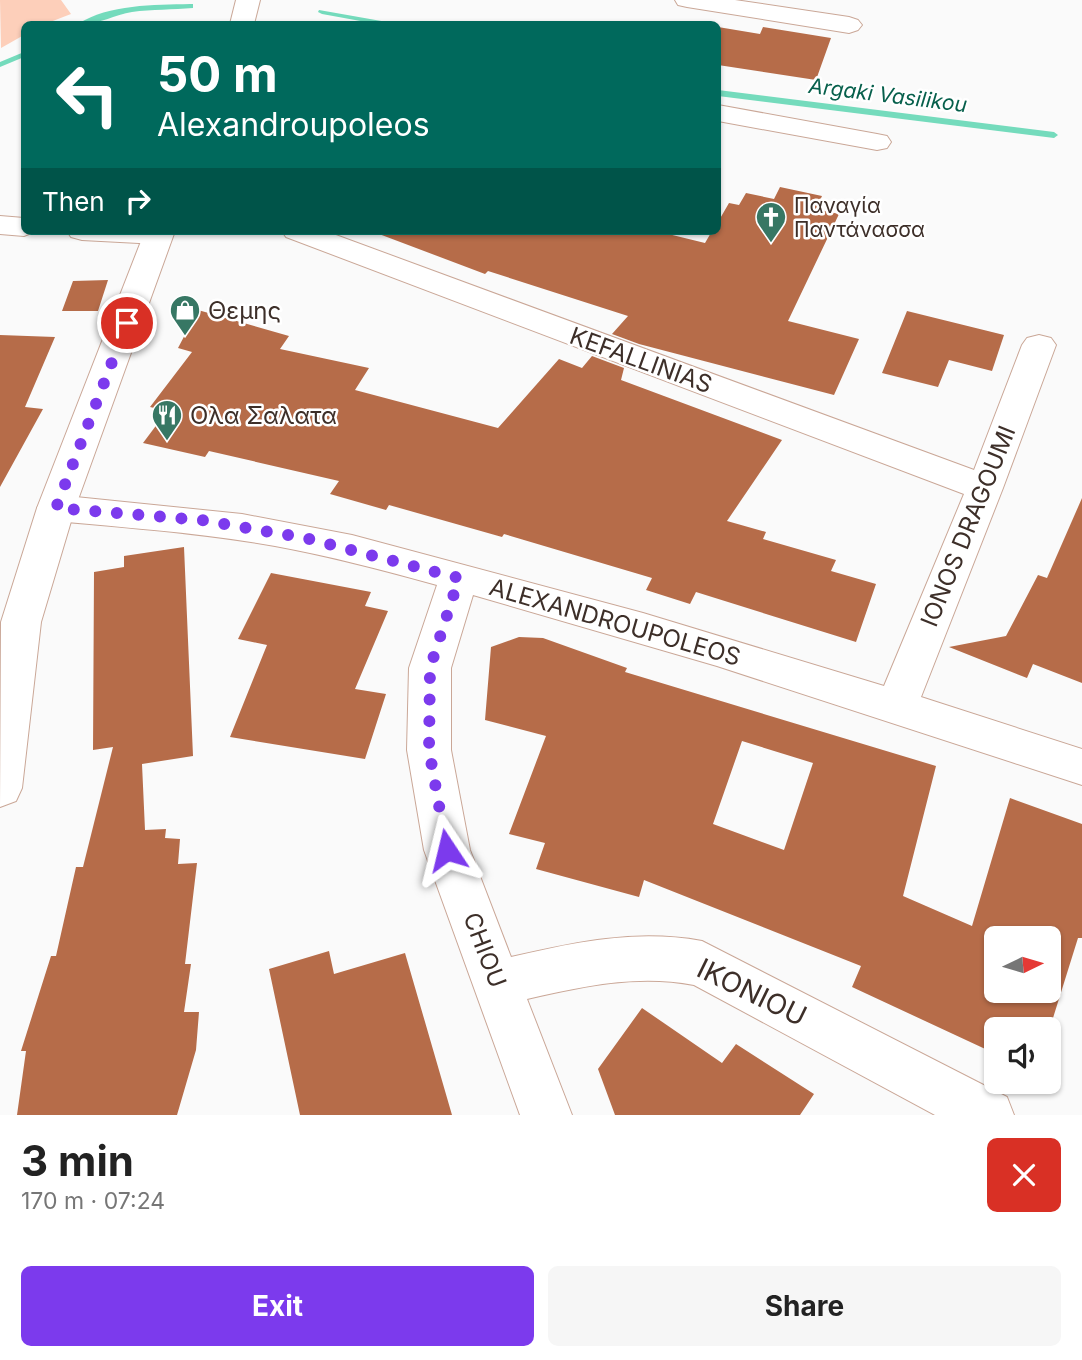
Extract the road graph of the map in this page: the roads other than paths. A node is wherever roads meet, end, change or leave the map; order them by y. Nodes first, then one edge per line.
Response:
1 (248, 0) edge
2 (687, 0) edge
3 (243, 21) edge
4 (849, 24) dead end
5 (721, 114) edge
6 (877, 142) dead end
7 (0, 225) edge
8 (21, 227) edge
9 (158, 235) edge
10 (309, 235) edge
11 (1039, 345) dead end
12 (985, 488) junction
13 (56, 508) junction
14 (459, 578) junction
15 (896, 706) junction
16 (1082, 767) edge
17 (0, 788) edge
18 (497, 983) junction
19 (546, 1115) edge
20 (988, 1115) edge

1 - 3 street
2 - 4 street
5 - 6 street
7 - 8 street
9 - 13 street
10 - 12 street, KEFALLINIAS
11 - 12 street, IONOS DRAGOUMI
12 - 15 street, IONOS DRAGOUMI
13 - 14 street, ALEXANDROUPOLEOS
13 - 17 street
14 - 15 street, ALEXANDROUPOLEOS
14 - 18 street, CHIOU
15 - 16 street, ALEXANDROUPOLEOS
18 - 19 street, CHIOU
18 - 20 street, IKONIOU

